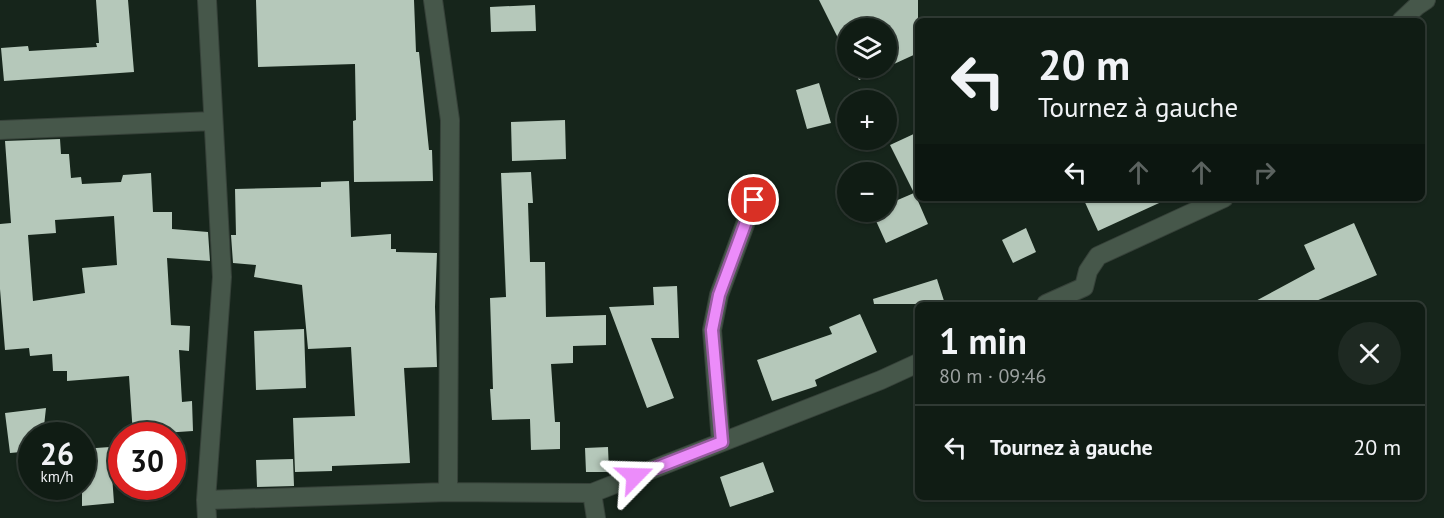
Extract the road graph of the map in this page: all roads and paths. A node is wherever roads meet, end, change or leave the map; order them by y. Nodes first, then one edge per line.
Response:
1 (207, 0) edge
2 (433, 0) edge
3 (1426, 0) edge
4 (1404, 18) edge
5 (213, 121) junction
6 (0, 130) edge
7 (754, 200) dead end
8 (1217, 201) edge
9 (1050, 302) edge
10 (915, 364) edge
11 (722, 442) junction
12 (448, 492) junction
13 (592, 493) junction
14 (206, 509) edge
15 (597, 518) edge

1 - 5 street
2 - 12 street
3 - 4 street
5 - 6 street
5 - 14 street
7 - 11 street
8 - 9 street
10 - 11 street
11 - 13 street
12 - 13 street
12 - 14 street
13 - 15 street

